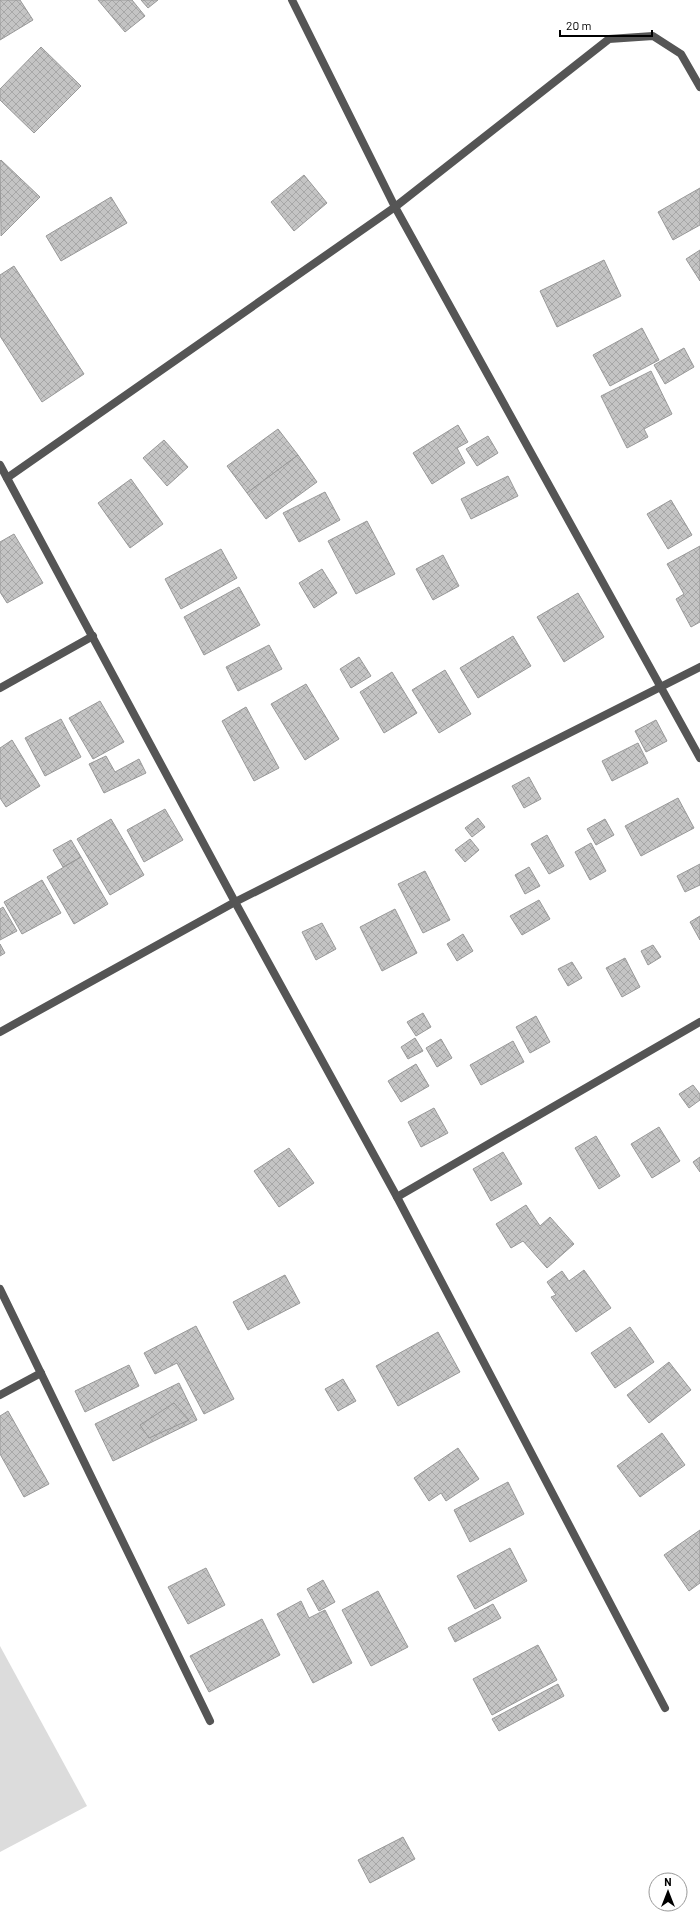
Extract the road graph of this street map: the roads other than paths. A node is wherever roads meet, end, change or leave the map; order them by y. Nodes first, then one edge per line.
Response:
1 (292, 0) edge
2 (700, 87) edge
3 (395, 207) junction
4 (0, 465) edge
5 (8, 478) junction
6 (93, 636) junction
7 (700, 666) edge
8 (0, 688) edge
9 (661, 688) junction
10 (700, 758) edge
11 (236, 902) junction
12 (700, 1022) edge
13 (0, 1032) edge
14 (397, 1197) junction
15 (0, 1289) edge
16 (41, 1373) junction
17 (0, 1395) edge
18 (665, 1708) dead end
19 (210, 1721) dead end

1 - 3 street
2 - 3 street
3 - 5 street
3 - 9 street
4 - 5 street
5 - 6 street
6 - 8 street
6 - 11 street
7 - 9 street
9 - 10 street
9 - 11 street
11 - 13 street
11 - 14 street
12 - 14 street
14 - 18 street
15 - 16 street
16 - 17 street
16 - 19 street

